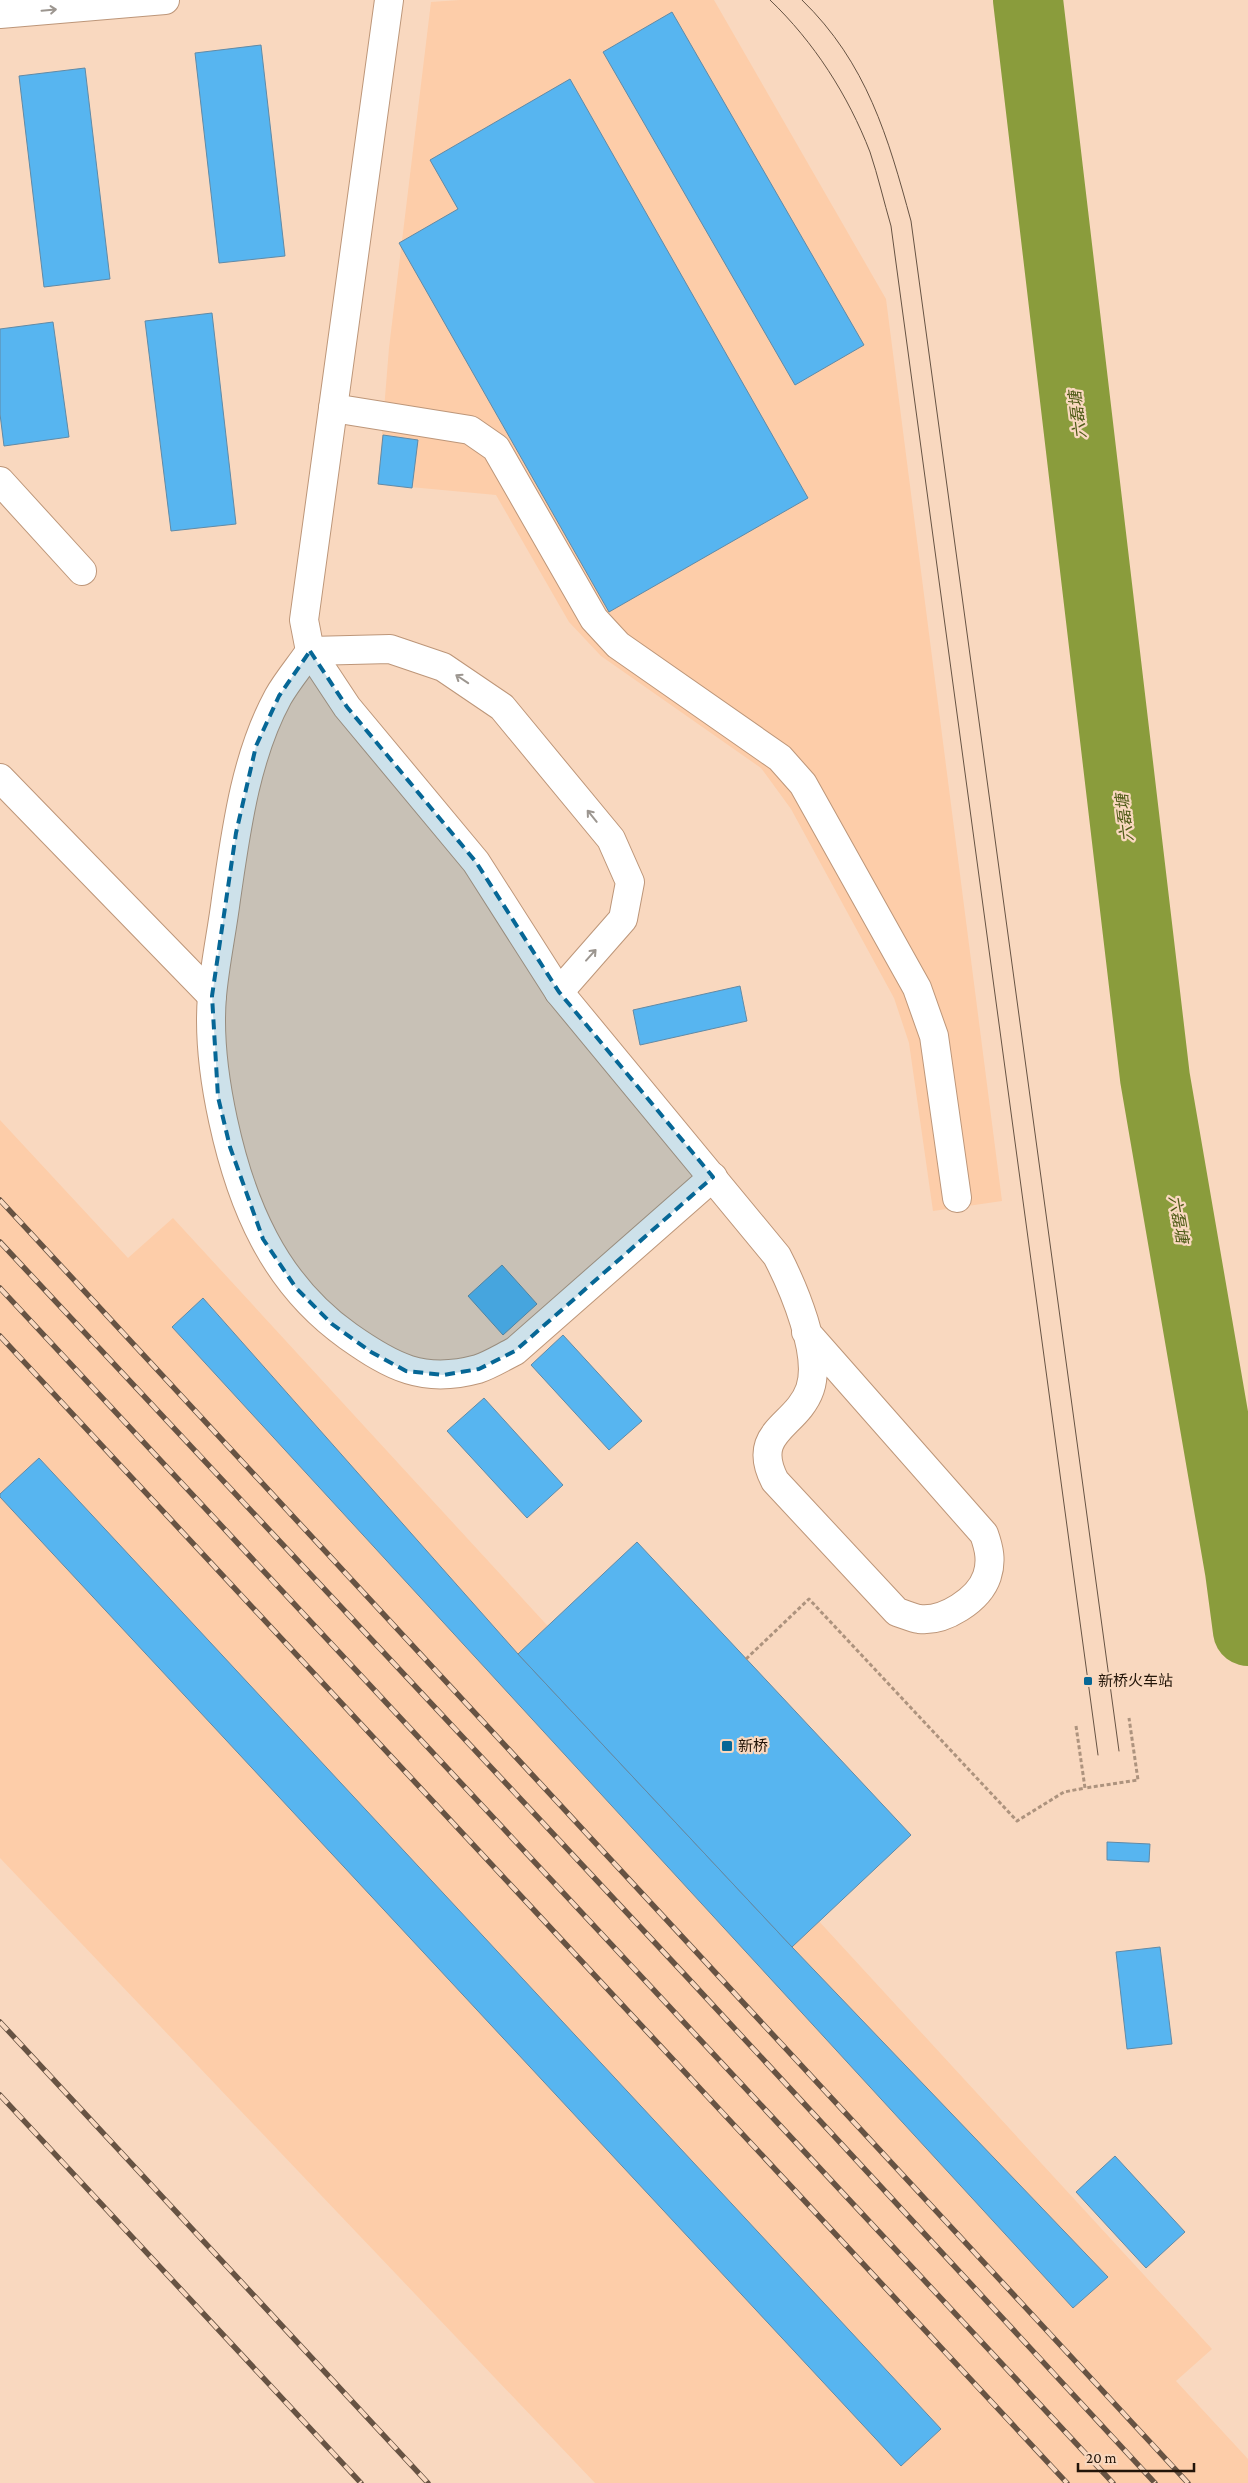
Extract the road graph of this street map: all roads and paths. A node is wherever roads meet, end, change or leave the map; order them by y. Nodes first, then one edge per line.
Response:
1 (165, 0) edge
2 (389, 0) edge
3 (0, 14) edge
4 (333, 408) junction
5 (0, 481) edge
6 (82, 571) dead end
7 (310, 651) junction
8 (0, 778) edge
9 (559, 992) junction
10 (212, 996) junction
11 (713, 1177) junction
12 (957, 1198) dead end
13 (806, 1332) junction
14 (746, 1659) dead end
15 (1129, 1718) dead end
16 (1076, 1726) dead end
17 (1085, 1788) junction

3 -> 1 street
2 - 4 street
4 - 7 street
4 - 12 street
5 - 6 street
7 - 9 street
9 -> 7 street
7 - 10 street
8 - 10 street
9 - 11 street
10 - 11 street
11 - 13 street
13 - 13 street
14 - 17 path
15 - 17 path
16 - 17 path

